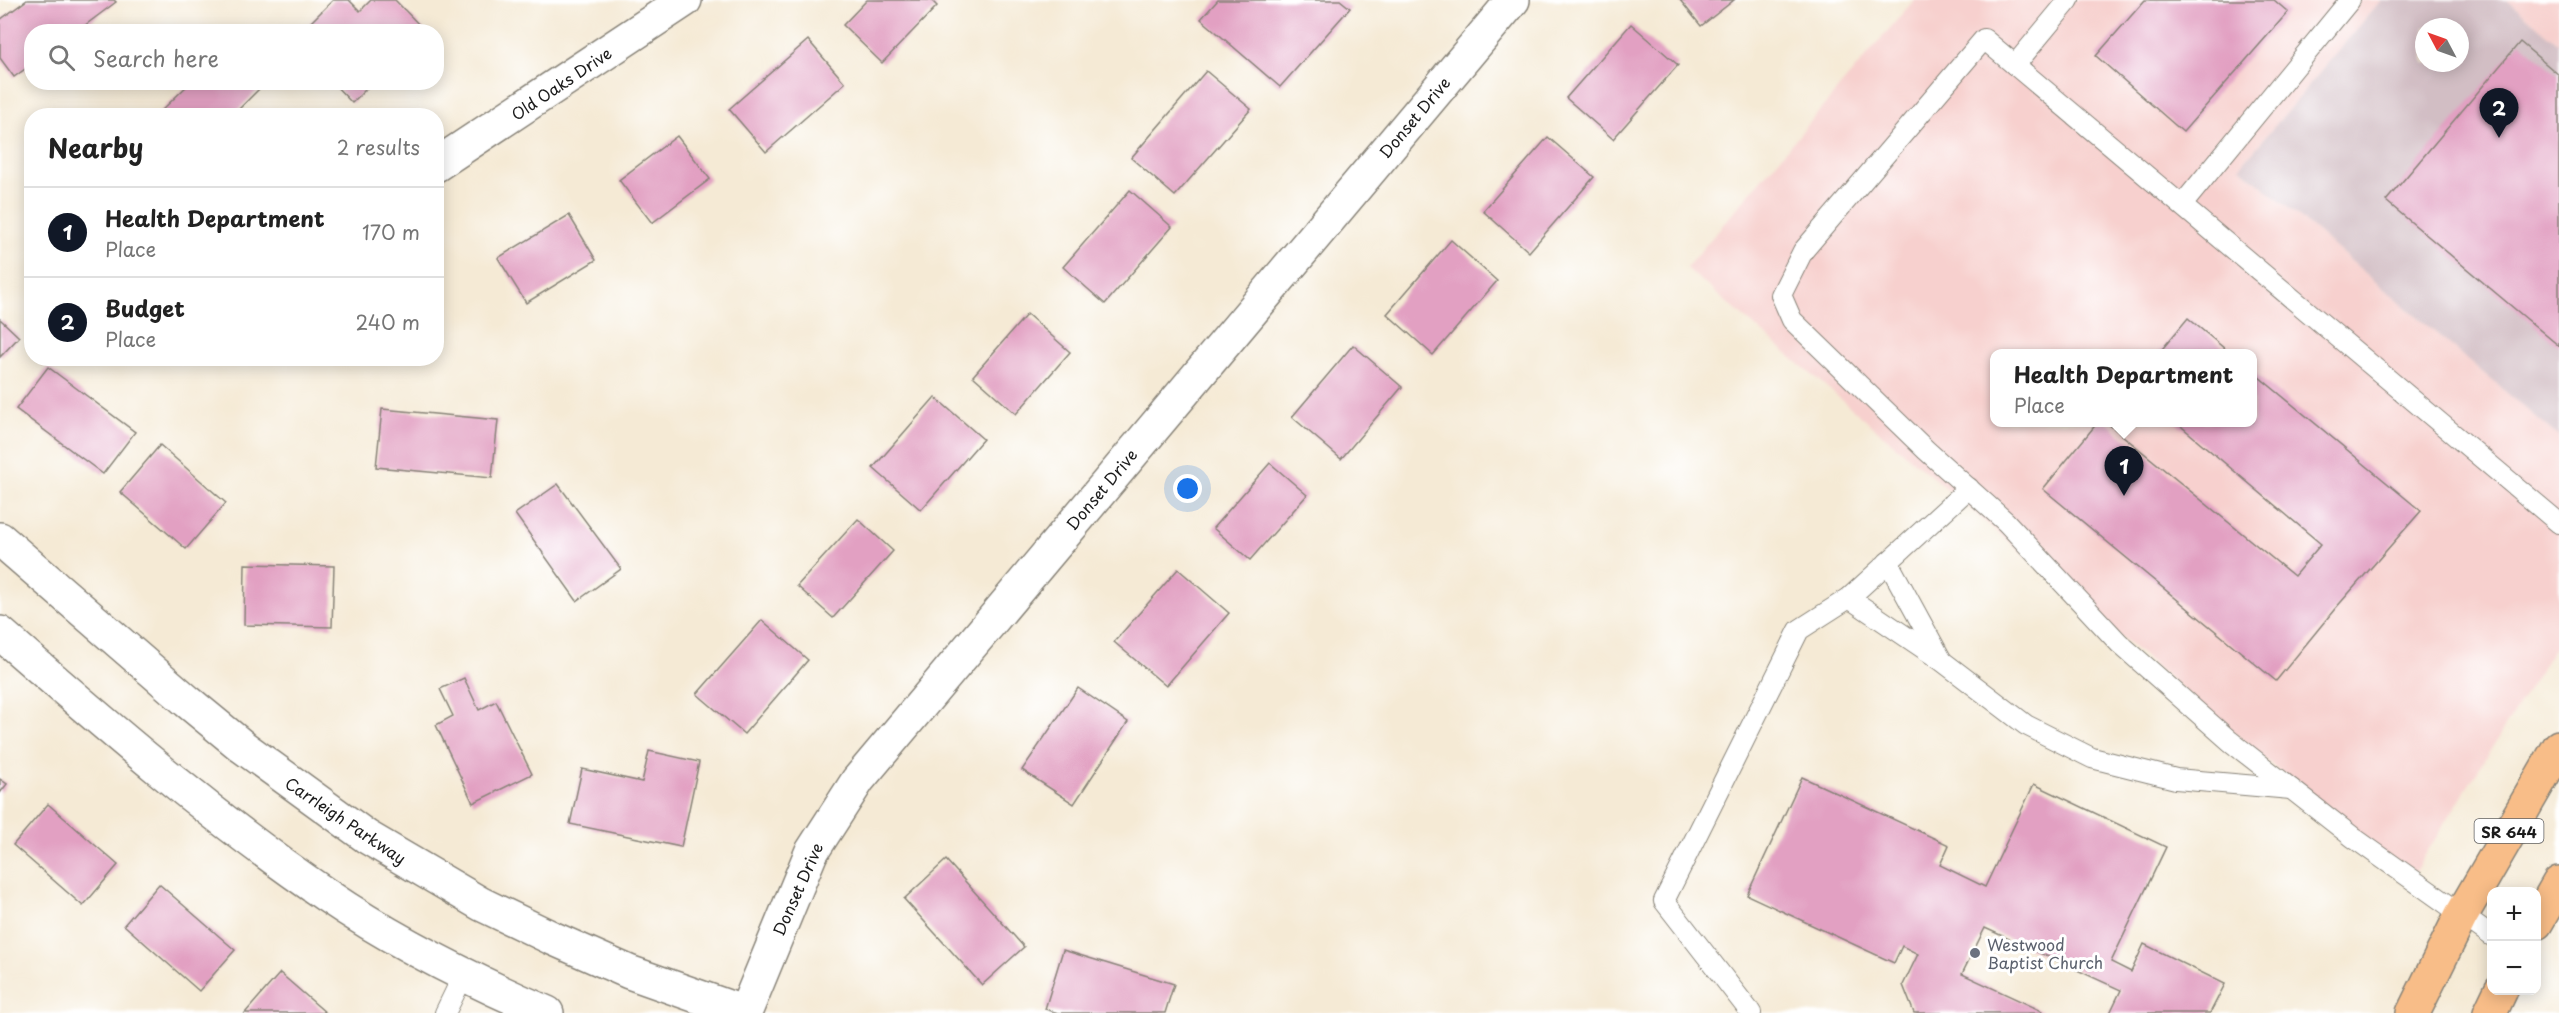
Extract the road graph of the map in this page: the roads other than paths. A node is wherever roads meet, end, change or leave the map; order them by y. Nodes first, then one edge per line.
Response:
1 (685, 0) edge
2 (1513, 0) edge
3 (2068, 0) edge
4 (2350, 0) edge
5 (2015, 64) junction
6 (444, 160) edge
7 (2182, 205) junction
8 (1969, 488) junction
9 (2559, 523) edge
10 (0, 539) edge
11 (1888, 562) junction
12 (1849, 598) junction
13 (0, 633) edge
14 (1942, 662) junction
15 (2559, 747) edge
16 (2291, 789) junction
17 (2559, 883) edge
18 (2541, 914) edge
19 (2461, 916) junction
20 (2487, 933) edge
21 (464, 974) junction
22 (2499, 995) edge
23 (445, 1013) edge
24 (547, 1013) edge
25 (745, 1013) edge
26 (1751, 1013) edge
27 (2413, 1013) edge
28 (2490, 1013) edge

1 - 6 street, Old Oaks Drive
2 - 25 street, Donset Drive
3 - 5 lane
4 - 7 lane
5 - 7 lane
5 - 8 lane
7 - 9 lane
8 - 11 lane
8 - 16 lane
10 - 25 street, Carrleigh Parkway
11 - 12 lane
11 - 14 lane
12 - 14 lane
12 - 26 lane
13 - 21 street
14 - 16 lane
15 - 19 main road, SR 644
16 - 19 lane
17 - 18 main road
19 - 20 lane
19 - 27 main road, SR 644
21 - 23 lane
21 - 24 street
22 - 28 main road

